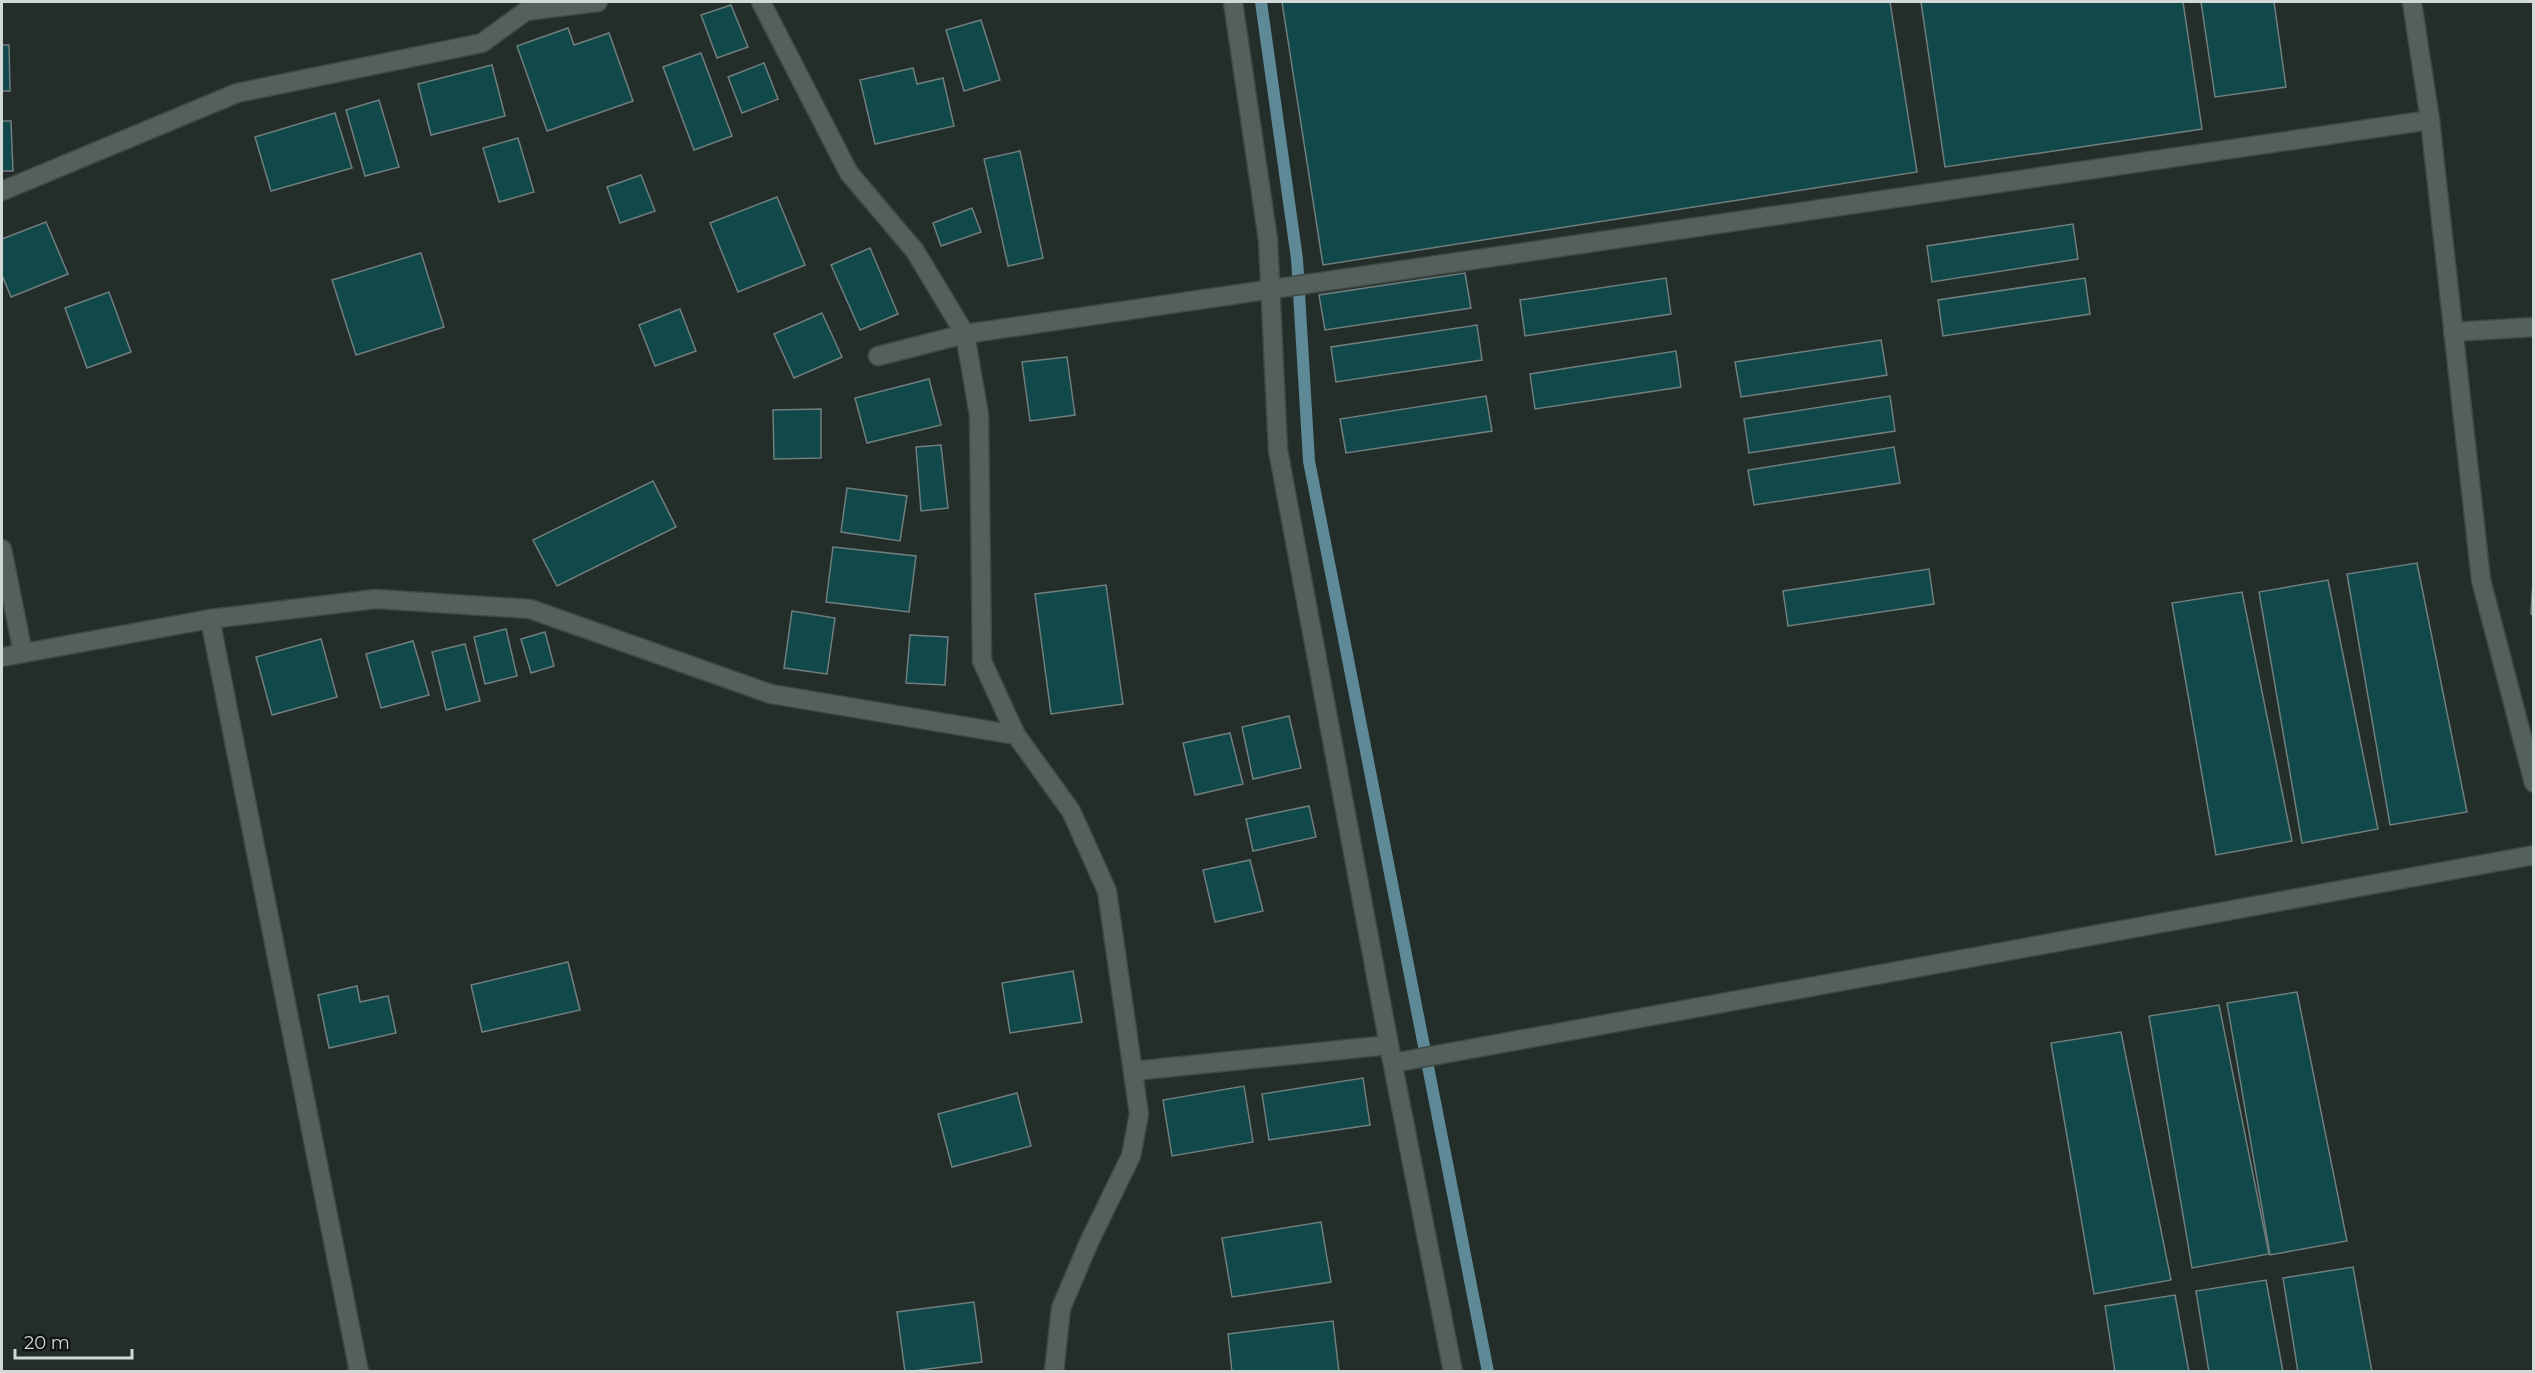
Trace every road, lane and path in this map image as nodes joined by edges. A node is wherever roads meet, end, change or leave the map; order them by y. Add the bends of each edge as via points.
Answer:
1 (598, 2) edge
2 (761, 2) edge
3 (1233, 2) edge
4 (2412, 2) edge
5 (2430, 120) junction
6 (2, 191) edge
7 (1270, 289) junction
8 (2534, 327) edge
9 (2453, 332) junction
10 (965, 334) junction
11 (878, 356) dead end
12 (2, 549) edge
13 (210, 619) junction
14 (23, 653) junction
15 (2, 657) edge
16 (1016, 735) junction
17 (2534, 783) edge
18 (2534, 855) edge
19 (1389, 1045) junction
20 (1393, 1064) junction
21 (1133, 1071) junction
22 (359, 1371) edge
23 (1054, 1371) edge
24 (1453, 1371) edge

1 - 6 street via 526,11 482,43 237,93
2 - 10 street via 849,173 915,251
3 - 7 street via 1268,240
4 - 5 street
5 - 7 street
5 - 9 street
7 - 10 street
7 - 19 street via 1278,450
8 - 9 street
9 - 17 street via 2481,580
10 - 11 street
10 - 16 street via 979,415 982,661
12 - 14 street
13 - 14 street
13 - 16 street via 375,599 530,609 771,694
13 - 22 street
14 - 15 street
16 - 21 street via 1071,811 1107,891
18 - 20 street
19 - 20 street
19 - 21 street
20 - 24 street
21 - 23 street via 1139,1114 1131,1156 1061,1308

